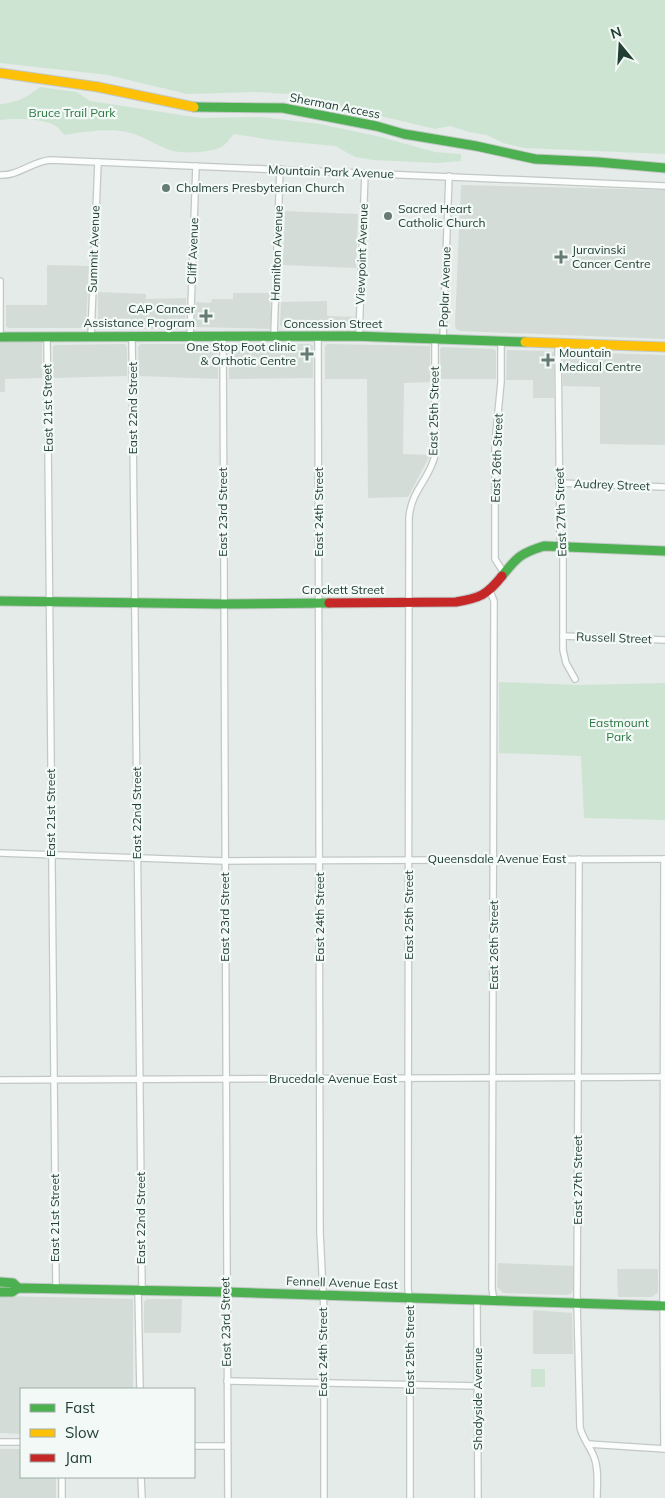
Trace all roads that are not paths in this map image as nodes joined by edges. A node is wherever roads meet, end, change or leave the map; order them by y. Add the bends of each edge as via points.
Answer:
1 (0, 73) edge
2 (98, 162) junction
3 (196, 166) junction
4 (665, 168) edge
5 (280, 170) junction
6 (365, 173) junction
7 (0, 175) edge
8 (450, 176) junction
9 (665, 186) edge
10 (0, 281) edge
11 (91, 336) junction
12 (132, 336) junction
13 (190, 336) junction
14 (224, 336) junction
15 (274, 336) junction
16 (318, 336) junction
17 (359, 336) junction
18 (0, 337) edge
19 (47, 337) junction
20 (439, 338) junction
21 (501, 340) junction
22 (558, 343) junction
23 (665, 347) edge
24 (559, 483) junction
25 (665, 486) edge
26 (561, 547) junction
27 (665, 551) edge
28 (504, 573) junction
29 (490, 591) junction
30 (0, 601) edge
31 (49, 601) junction
32 (409, 602) junction
33 (134, 603) junction
34 (319, 603) junction
35 (224, 604) junction
36 (563, 636) junction
37 (665, 640) edge
38 (574, 679) dead end
39 (0, 853) edge
40 (52, 854) junction
41 (137, 857) junction
42 (579, 859) junction
43 (664, 859) edge
44 (319, 860) junction
45 (409, 860) junction
46 (494, 860) junction
47 (224, 861) junction
48 (664, 1077) edge
49 (408, 1078) junction
50 (494, 1078) junction
51 (578, 1078) junction
52 (226, 1079) junction
53 (320, 1079) junction
54 (0, 1080) edge
55 (54, 1080) junction
56 (140, 1080) junction
57 (0, 1282) edge
58 (18, 1288) junction
59 (56, 1288) junction
60 (140, 1290) junction
61 (0, 1292) edge
62 (226, 1292) junction
63 (322, 1295) junction
64 (410, 1298) junction
65 (477, 1300) junction
66 (494, 1301) junction
67 (578, 1303) junction
68 (664, 1306) edge
69 (227, 1381) junction
70 (324, 1382) junction
71 (410, 1385) junction
72 (478, 1386) junction
73 (140, 1388) edge
74 (0, 1442) edge
75 (20, 1442) edge
76 (588, 1444) junction
77 (195, 1446) edge
78 (227, 1446) junction
79 (665, 1449) edge
80 (62, 1478) edge
81 (141, 1478) edge
82 (62, 1498) edge
83 (142, 1498) edge
84 (228, 1498) edge
85 (324, 1498) edge
86 (410, 1498) edge
87 (478, 1498) edge
88 (597, 1498) edge

1 - 4 main road, Sherman Access via 98,87 195,107 293,110 535,159
2 - 3 street, Mountain Park Avenue
2 - 7 street, Mountain Park Avenue via 44,160 12,174
2 - 11 street, Summit Avenue
3 - 5 street, Mountain Park Avenue
3 - 13 street, Cliff Avenue
5 - 6 street, Mountain Park Avenue
5 - 15 street, Hamilton Avenue
6 - 8 street, Mountain Park Avenue
6 - 17 street, Viewpoint Avenue
8 - 9 street, Mountain Park Avenue
8 - 20 street, Poplar Avenue
10 - 18 street
11 - 12 main road, Concession Street
11 - 19 main road, Concession Street
12 - 13 main road, Concession Street
12 - 33 street, East 22nd Street
13 - 14 main road, Concession Street
14 - 15 main road, Concession Street
14 - 35 street, East 23rd Street
15 - 16 main road, Concession Street
16 - 17 main road, Concession Street
16 - 34 street, East 24th Street
17 - 20 main road, Concession Street
18 - 19 main road, Concession Street
19 - 31 street, East 21st Street
20 - 21 main road, Concession Street
20 - 32 street, East 25th Street via 435,455 411,506
21 - 22 main road, Concession Street
21 - 28 street, East 26th Street via 495,444 495,559
22 - 23 main road, Concession Street
22 - 24 street, East 27th Street
24 - 25 street, Audrey Street
24 - 26 street, East 27th Street
26 - 27 main road, Crockett Street
26 - 28 main road, Crockett Street via 544,546 528,551 516,558
26 - 36 street, East 27th Street
28 - 29 main road, Crockett Street
29 - 32 main road, Crockett Street via 468,601
29 - 46 street, East 26th Street via 494,602
30 - 31 main road, Crockett Street
31 - 33 main road, Crockett Street
31 - 40 street, East 21st Street
32 - 34 main road, Crockett Street
32 - 45 street, East 25th Street
33 - 35 main road, Crockett Street
33 - 41 street, East 22nd Street
34 - 35 main road, Crockett Street
34 - 44 street, East 24th Street
35 - 47 street, East 23rd Street
36 - 37 street, Russell Street
36 - 38 street, East 27th Street via 564,657
39 - 40 street, Queensdale Avenue East
40 - 41 street, Queensdale Avenue East
40 - 55 street, East 21st Street
41 - 47 street, Queensdale Avenue East
41 - 56 street, East 22nd Street
42 - 43 street, Queensdale Avenue East
42 - 46 street, Queensdale Avenue East
42 - 51 street, East 27th Street
43 - 48 street
44 - 45 street, Queensdale Avenue East
44 - 47 street, Queensdale Avenue East
44 - 53 street, East 24th Street
45 - 46 street, Queensdale Avenue East
45 - 49 street, East 25th Street
46 - 50 street, East 26th Street
47 - 52 street, East 23rd Street
48 - 51 street, Brucedale Avenue East
48 - 68 street
49 - 50 street, Brucedale Avenue East
49 - 53 street, Brucedale Avenue East
49 - 64 street, East 25th Street
50 - 51 street, Brucedale Avenue East
50 - 66 street, East 26th Street
51 - 67 street, East 27th Street
52 - 53 street, Brucedale Avenue East
52 - 56 street, Brucedale Avenue East
52 - 62 street, East 23rd Street
53 - 63 street, East 24th Street
54 - 55 street, Brucedale Avenue East
55 - 56 street, Brucedale Avenue East
55 - 59 street, East 21st Street
56 - 60 street, East 22nd Street
57 - 58 main road, Fennell Avenue East via 13,1283
58 - 59 main road, Fennell Avenue East
58 - 61 main road, Fennell Avenue East via 12,1292
59 - 60 main road, Fennell Avenue East
60 - 62 main road, Fennell Avenue East
60 - 73 street, East 22nd Street
62 - 63 main road, Fennell Avenue East
62 - 69 street, East 23rd Street
63 - 64 main road, Fennell Avenue East
63 - 70 street, East 24th Street
64 - 65 main road, Fennell Avenue East
64 - 71 street, East 25th Street
65 - 66 main road, Fennell Avenue East
65 - 72 street, Shadyside Avenue
66 - 67 main road, Fennell Avenue East
67 - 68 main road, Fennell Avenue East
67 - 76 street, East 27th Street via 580,1427
68 - 79 street
69 - 70 street
69 - 78 street, East 23rd Street
70 - 71 street
70 - 85 street, East 24th Street
71 - 72 street
71 - 86 street, East 25th Street
72 - 87 street, Shadyside Avenue
74 - 75 street
76 - 79 street
76 - 88 street, East 27th Street via 595,1458
77 - 78 street
78 - 84 street, East 23rd Street
80 - 82 street
81 - 83 street

